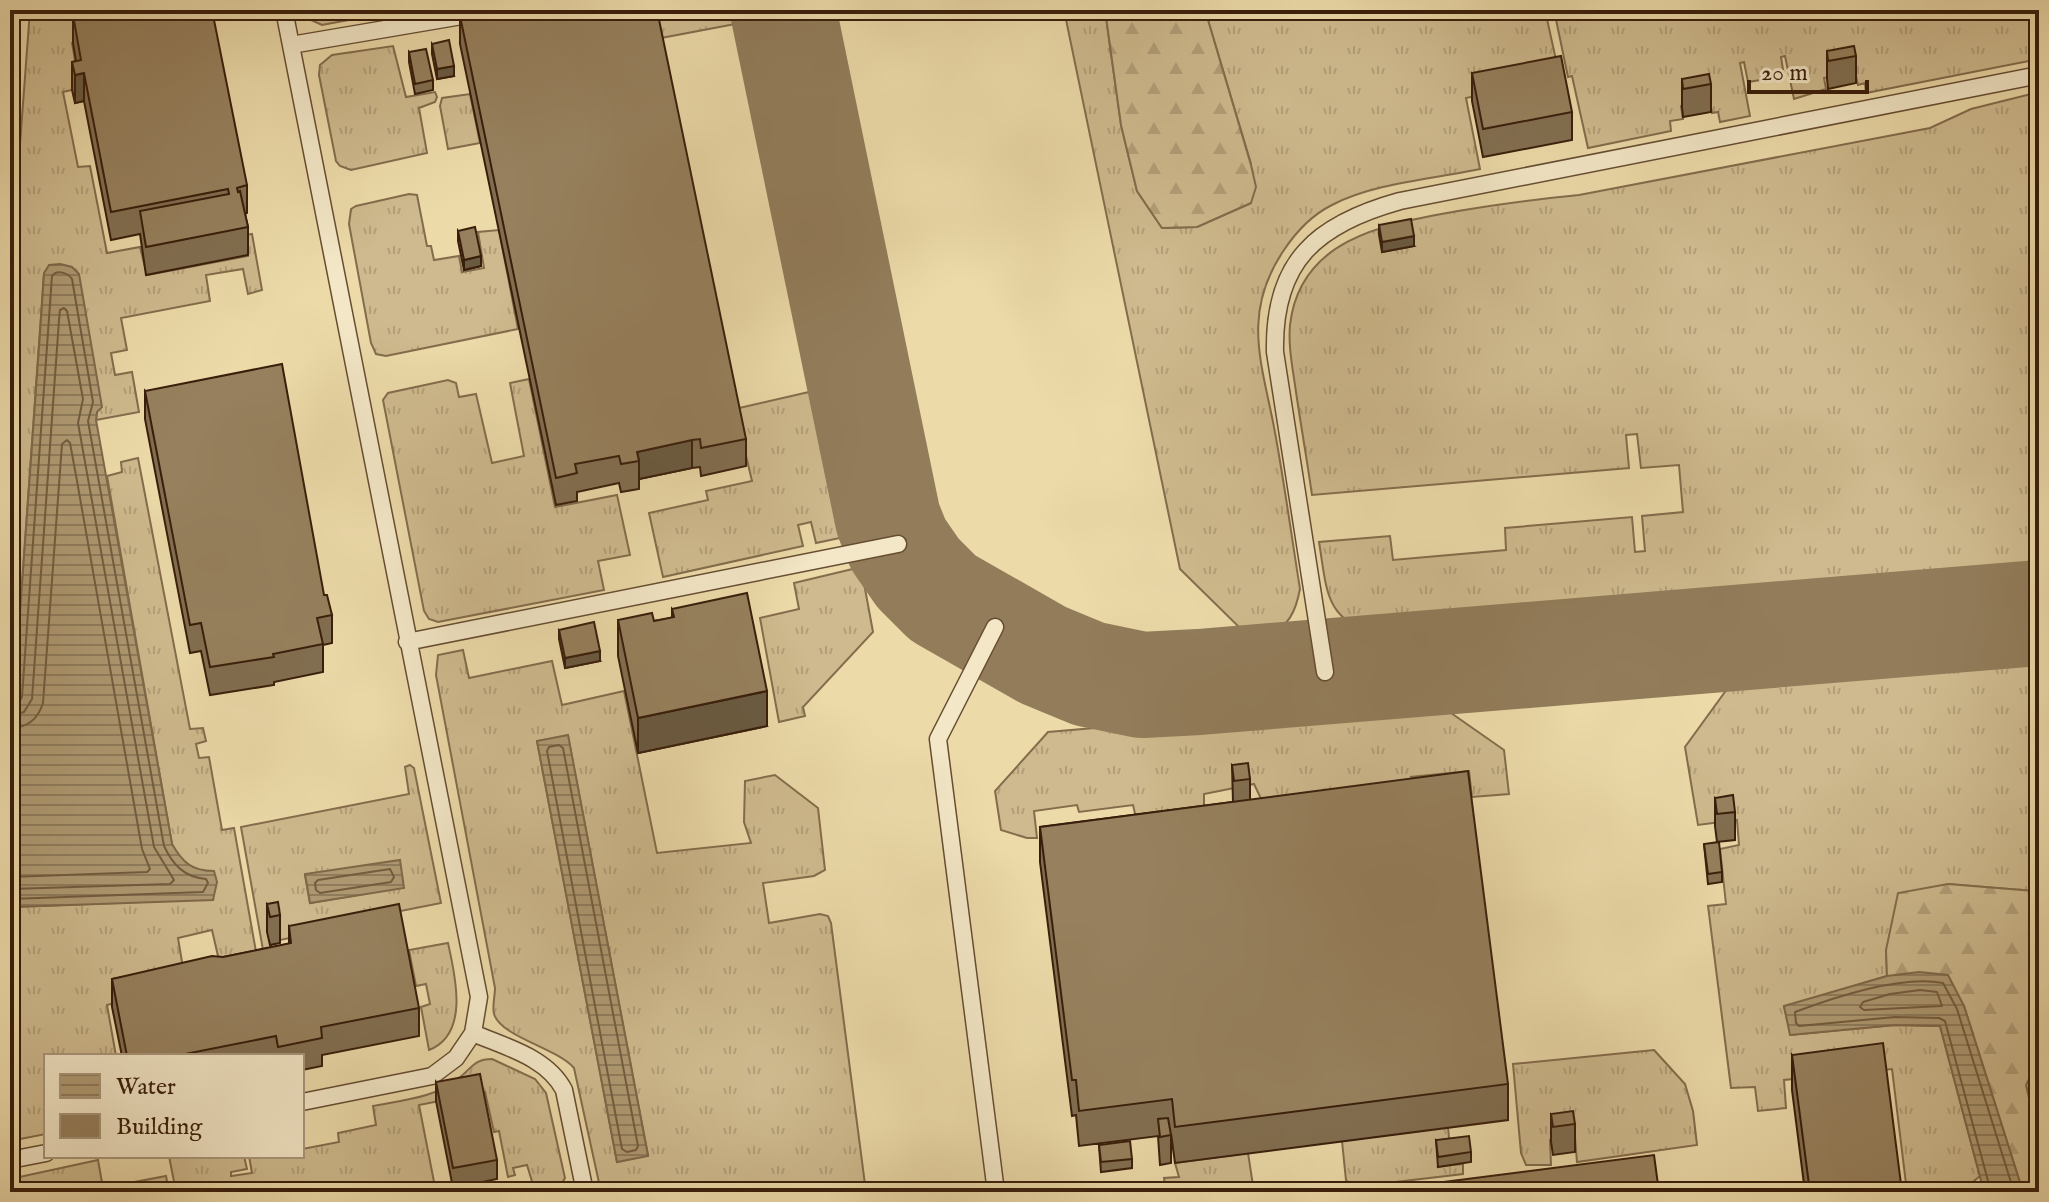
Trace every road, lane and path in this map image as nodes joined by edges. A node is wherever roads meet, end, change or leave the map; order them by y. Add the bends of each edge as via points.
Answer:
1 (284, 10) edge
2 (497, 10) edge
3 (433, 15) edge
4 (291, 45) junction
5 (2039, 75) edge
6 (898, 544) dead end
7 (995, 627) dead end
8 (407, 642) junction
9 (1325, 672) dead end
10 (473, 1033) junction
11 (304, 1102) edge
12 (44, 1153) edge
13 (10, 1160) edge
14 (585, 1192) edge
15 (996, 1192) edge

1 - 4 lane
2 - 3 lane
3 - 4 lane
4 - 8 lane
5 - 9 lane via 1400,201 1337,223 1319,238 1289,275 1274,324
6 - 8 lane
7 - 15 lane via 938,739
8 - 10 lane via 479,997
10 - 11 lane via 456,1058 432,1076
10 - 14 lane via 546,1065 557,1076
12 - 13 lane

